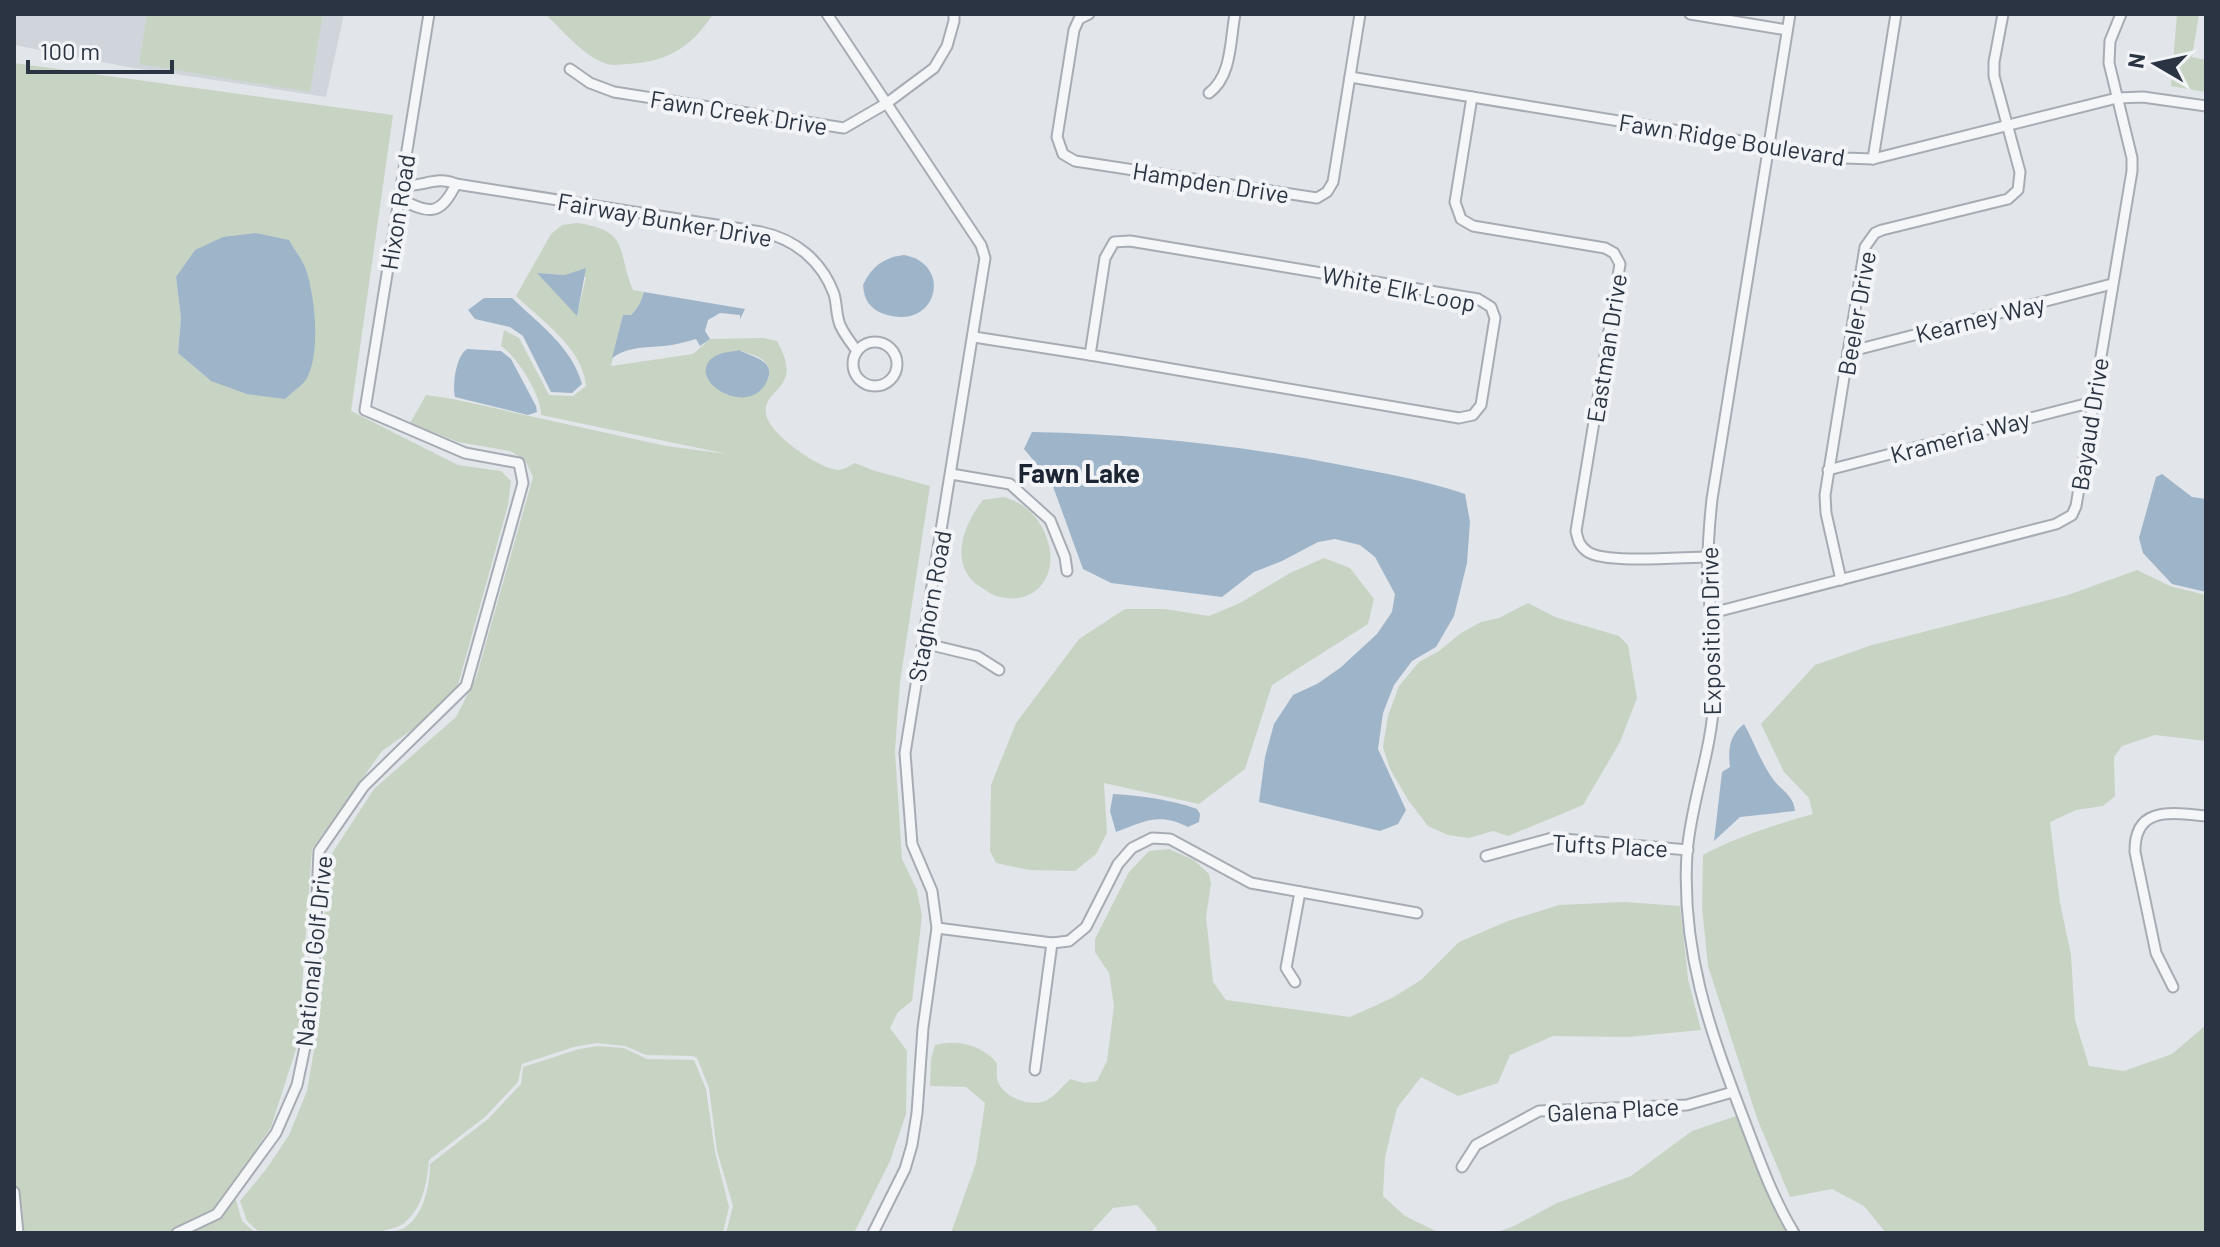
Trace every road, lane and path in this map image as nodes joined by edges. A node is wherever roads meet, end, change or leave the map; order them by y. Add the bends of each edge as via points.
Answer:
1 (429, 14) edge
2 (827, 14) edge
3 (954, 14) edge
4 (1089, 14) edge
5 (1235, 14) edge
6 (1360, 14) edge
7 (1690, 14) edge
8 (1790, 14) edge
9 (1896, 14) edge
10 (2003, 14) edge
11 (2121, 14) edge
12 (1787, 30) junction
13 (570, 69) dead end
14 (1350, 77) junction
15 (1209, 93) dead end
16 (1472, 97) junction
17 (2117, 98) junction
18 (887, 103) junction
19 (2206, 106) edge
20 (2008, 125) junction
21 (1768, 146) junction
22 (1873, 159) junction
23 (456, 184) junction
24 (401, 185) junction
25 (399, 198) junction
26 (2112, 284) junction
27 (974, 337) junction
28 (857, 351) junction
29 (1848, 352) junction
30 (1090, 355) junction
31 (2093, 402) junction
32 (365, 410) joint
33 (1828, 470) junction
34 (951, 474) junction
35 (1708, 557) junction
36 (1067, 571) dead end
37 (1841, 580) junction
38 (1712, 613) junction
39 (923, 643) junction
40 (999, 670) dead end
41 (2206, 816) edge
42 (1688, 850) junction
43 (1486, 856) dead end
44 (1300, 892) junction
45 (1417, 913) dead end
46 (937, 928) junction
47 (1052, 943) junction
48 (1295, 982) dead end
49 (2173, 987) dead end
50 (1035, 1070) dead end
51 (1733, 1092) junction
52 (1462, 1167) dead end
53 (14, 1192) edge
54 (18, 1233) edge
55 (177, 1233) edge
56 (873, 1233) edge
57 (1794, 1233) edge

1 - 24 street, Hixon Road
2 - 18 street, Staghorn Road
3 - 18 street, Fawn Creek Drive via 947,46 934,68
4 - 14 street, Hampden Drive via 1074,30 1057,137 1063,154 1075,161 1317,198 1333,182
5 - 15 street via 1225,74
6 - 14 street, Hampden Drive
7 - 12 street
8 - 12 street, Exposition Drive
9 - 22 street
10 - 20 street, Beeler Drive via 1994,76
11 - 17 street, Bayaud Drive via 2108,52
12 - 21 street, Exposition Drive
13 - 18 street, Fawn Creek Drive via 614,92 844,128
14 - 16 street, Fawn Ridge Boulevard
16 - 21 street, Fawn Ridge Boulevard
16 - 35 street, Eastman Drive via 1455,202 1461,219 1473,226 1605,248 1620,264 1578,542 1590,553 1615,558
17 - 19 street, Fawn Ridge Boulevard
17 - 20 street, Fawn Ridge Boulevard
17 - 26 street, Bayaud Drive via 2132,158
18 - 27 street, Staghorn Road via 984,252
20 - 22 street, Fawn Ridge Boulevard
20 - 29 street, Beeler Drive via 2021,180 2013,195 1882,230 1869,239
21 - 22 street, Fawn Ridge Boulevard
21 - 35 street, Exposition Drive via 1712,499
23 - 24 street, Fairway Bunker Drive via 437,179 414,187
23 - 25 street via 434,210
23 - 28 street, Fairway Bunker Drive via 786,239 822,270 839,322
24 - 25 street, Hixon Road
25 - 32 street, Hixon Road
26 - 29 street, Kearney Way
26 - 31 street, Bayaud Drive
27 - 30 street, White Elk Loop
27 - 34 street, Staghorn Road
28 - 28 street, Fairway Bunker Drive via 855,372 864,382 885,383 894,373 896,359 888,346 875,342
29 - 33 street, Beeler Drive
30 - 30 street, White Elk Loop via 1459,418 1473,415 1481,405 1495,318 1491,307 1478,299 1114,242 1105,258
31 - 33 street, Krameria Way
31 - 37 street, Bayaud Drive via 2072,515
32 - 55 street, National Golf Drive via 465,453 519,463 523,483 466,686 364,786 319,851 312,1014 297,1085 276,1133 217,1214
33 - 37 street, Beeler Drive via 1826,513
34 - 36 street via 1010,484 1050,520
34 - 39 street, Staghorn Road
35 - 38 street, Exposition Drive
37 - 38 street, Bayaud Drive
38 - 42 street, Exposition Drive via 1712,716
39 - 40 street via 977,656
39 - 46 street, Staghorn Road via 905,753 912,844 932,891
41 - 49 street via 2152,816 2135,840 2156,953
42 - 43 street, Tufts Place via 1552,838
42 - 51 street, Exposition Drive via 1694,970
44 - 45 street
44 - 47 street via 1251,883 1170,839 1152,838 1132,848 1118,864 1086,927 1069,941
44 - 48 street via 1286,968
46 - 47 street
46 - 56 street, Staghorn Road via 912,1145
47 - 50 street
51 - 52 street, Galena Place via 1687,1105 1539,1111 1476,1145
51 - 57 street, Exposition Drive
53 - 54 street

